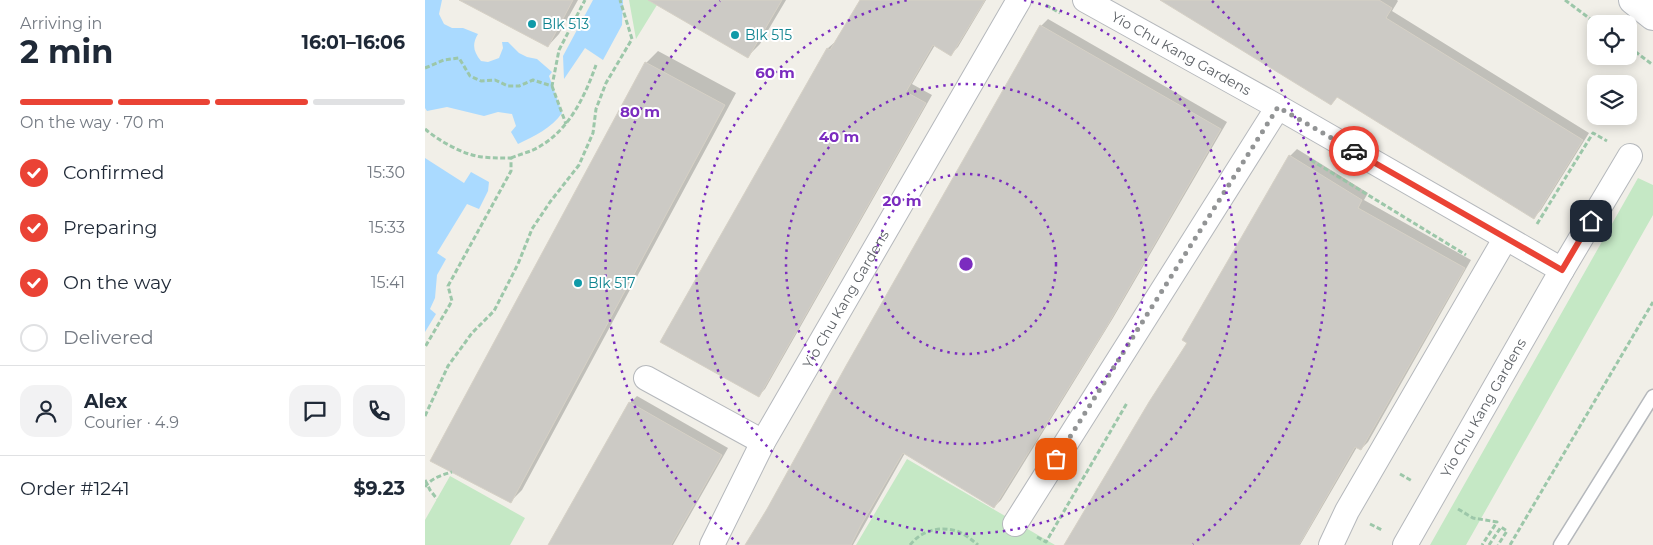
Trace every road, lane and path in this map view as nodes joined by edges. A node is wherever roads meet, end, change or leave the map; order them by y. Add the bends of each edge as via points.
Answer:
1 (585, 0) edge
2 (620, 0) edge
3 (1085, 0) edge
4 (1565, 0) edge
5 (1633, 0) edge
6 (1030, 1) edge
7 (1587, 16) edge
8 (1653, 16) edge
9 (1067, 17) dead end
10 (1637, 53) edge
11 (596, 65) dead end
12 (1653, 65) edge
13 (425, 68) edge
14 (552, 86) junction
15 (1278, 107) junction
16 (566, 124) junction
17 (425, 129) edge
18 (1303, 156) dead end
19 (1630, 156) joint
20 (511, 158) junction
21 (1533, 230) dead end
22 (1505, 239) junction
23 (1473, 260) dead end
24 (1562, 270) junction
25 (1653, 302) edge
26 (425, 348) edge
27 (646, 378) dead end
28 (1653, 396) edge
29 (425, 416) edge
30 (763, 442) junction
31 (452, 472) dead end
32 (426, 484) edge
33 (437, 499) dead end
34 (1347, 511) junction
35 (1015, 524) dead end
36 (1405, 544) edge
37 (712, 545) edge
38 (910, 545) edge
39 (978, 545) edge
40 (1331, 545) edge
41 (1489, 545) edge
42 (1498, 545) edge
43 (1510, 545) edge
44 (1560, 545) edge

1 - 14 path via 559,50
2 - 29 path via 632,39 606,83 596,109 593,133 579,165 532,229 494,311 472,333 448,366
3 - 15 street, Yio Chu Kang Gardens
4 - 7 path
5 - 8 main road
6 - 9 path
6 - 30 street, Yio Chu Kang Gardens
10 - 12 path
11 - 16 path
13 - 14 path via 459,58 470,76 481,81 495,80 508,86 519,86 533,80
14 - 16 path
15 - 22 street, Yio Chu Kang Gardens
15 - 35 street
16 - 20 path via 553,138
17 - 20 path via 458,149 480,157
18 - 23 path
19 - 21 path via 1593,133
19 - 24 street, Yio Chu Kang Gardens
20 - 26 path via 511,170 448,286 452,301
22 - 24 street, Yio Chu Kang Gardens
22 - 34 street
24 - 36 street, Yio Chu Kang Gardens
25 - 43 path
27 - 30 street
28 - 44 lane
30 - 37 street, Yio Chu Kang Gardens
31 - 32 path
32 - 33 path
34 - 36 path
34 - 40 street
38 - 39 path via 915,538 936,528 957,531
41 - 42 path via 1501,527 1507,531

